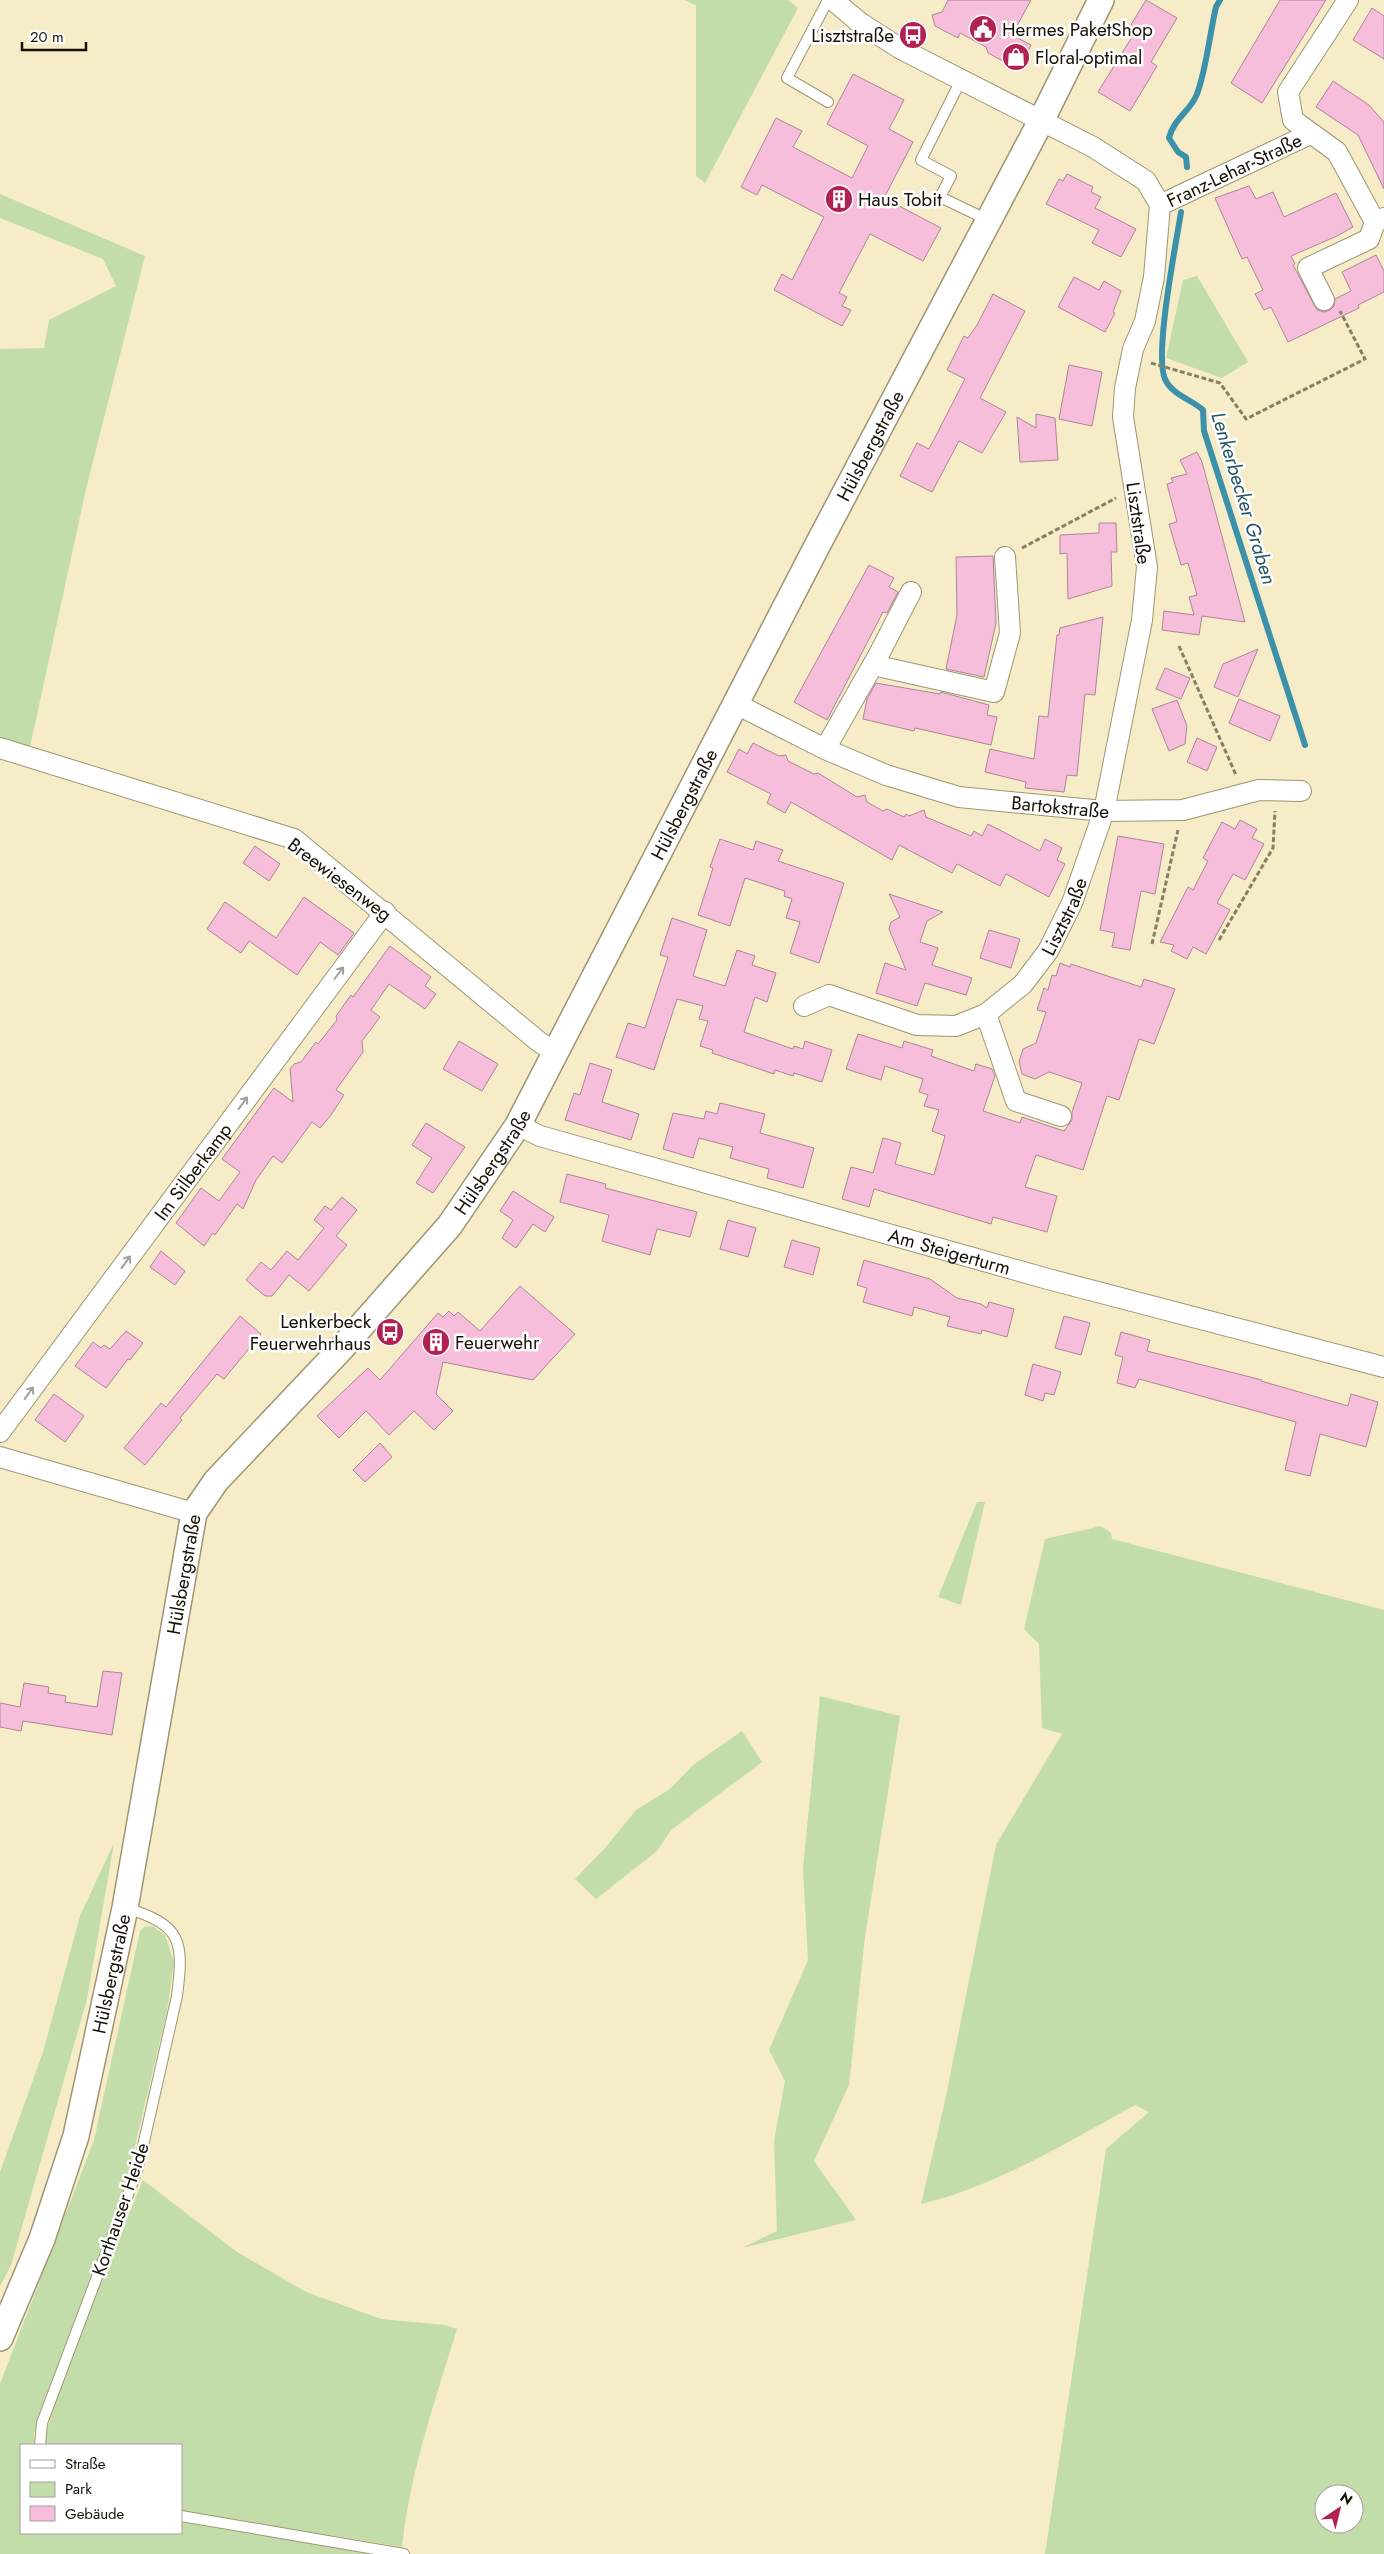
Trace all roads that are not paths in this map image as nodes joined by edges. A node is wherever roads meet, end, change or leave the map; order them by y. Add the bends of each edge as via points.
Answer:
1 (828, 0) edge
2 (833, 0) edge
3 (1101, 0) edge
4 (1348, 0) edge
5 (961, 80) junction
6 (828, 102) dead end
7 (1042, 120) junction
8 (1310, 134) junction
9 (1160, 205) junction
10 (988, 220) junction
11 (1379, 220) edge
12 (1324, 300) road end
13 (1005, 557) road end
14 (911, 592) dead end
15 (873, 665) junction
16 (736, 704) junction
17 (0, 748) edge
18 (825, 749) junction
19 (1301, 791) dead end
20 (1104, 811) junction
21 (384, 912) junction
22 (804, 1006) dead end
23 (986, 1014) junction
24 (557, 1054) junction
25 (1061, 1116) dead end
26 (518, 1125) junction
27 (1384, 1367) edge
28 (0, 1432) edge
29 (0, 1456) edge
30 (194, 1513) junction
31 (125, 1908) junction
32 (0, 2338) edge
33 (40, 2444) edge
34 (182, 2516) edge
35 (404, 2554) edge

1 - 6 lane via 787,78
2 - 5 street via 901,49
3 - 7 street, Hülsbergstraße
4 - 8 street, Franz-Lehar-Straße via 1288,92 1293,120
5 - 7 street
5 - 10 lane via 921,160 951,176 940,197
7 - 9 street via 1093,147 1146,181
7 - 10 street, Hülsbergstraße
8 - 9 street, Franz-Lehar-Straße
8 - 11 street, Franz-Lehar-Straße via 1338,152
9 - 20 street, Lisztstraße via 1154,277 1145,321 1124,388 1123,417 1147,567 1142,620
10 - 16 street, Hülsbergstraße
11 - 12 street, Franz-Lehar-Straße via 1369,239 1304,260
13 - 15 street via 1010,633 994,692
14 - 15 street
15 - 18 street
16 - 18 street, Bartokstraße
16 - 24 street, Hülsbergstraße
17 - 21 street, Breewiesenweg via 294,839
18 - 20 street, Bartokstraße via 886,775 959,797
19 - 20 street, Bartokstraße via 1259,790 1183,810
20 - 23 street, Lisztstraße via 1072,903 1048,951 1023,984
21 - 24 street, Breewiesenweg
28 -> 21 street, Im Silberkamp
22 - 23 street, Lisztstraße via 830,995 917,1025 956,1026
23 - 25 street via 1016,1101
24 - 26 street, Hülsbergstraße
26 - 27 street, Am Steigerturm via 540,1136 1041,1277
26 - 30 street, Hülsbergstraße via 450,1225 346,1344 216,1480
29 - 30 street
30 - 31 street, Hülsbergstraße
31 - 32 street, Hülsbergstraße via 76,2136 42,2239
31 - 33 lane, Korthauser Heide via 168,1927 176,1938 180,1948 177,1996 138,2168 42,2423
34 - 35 lane

